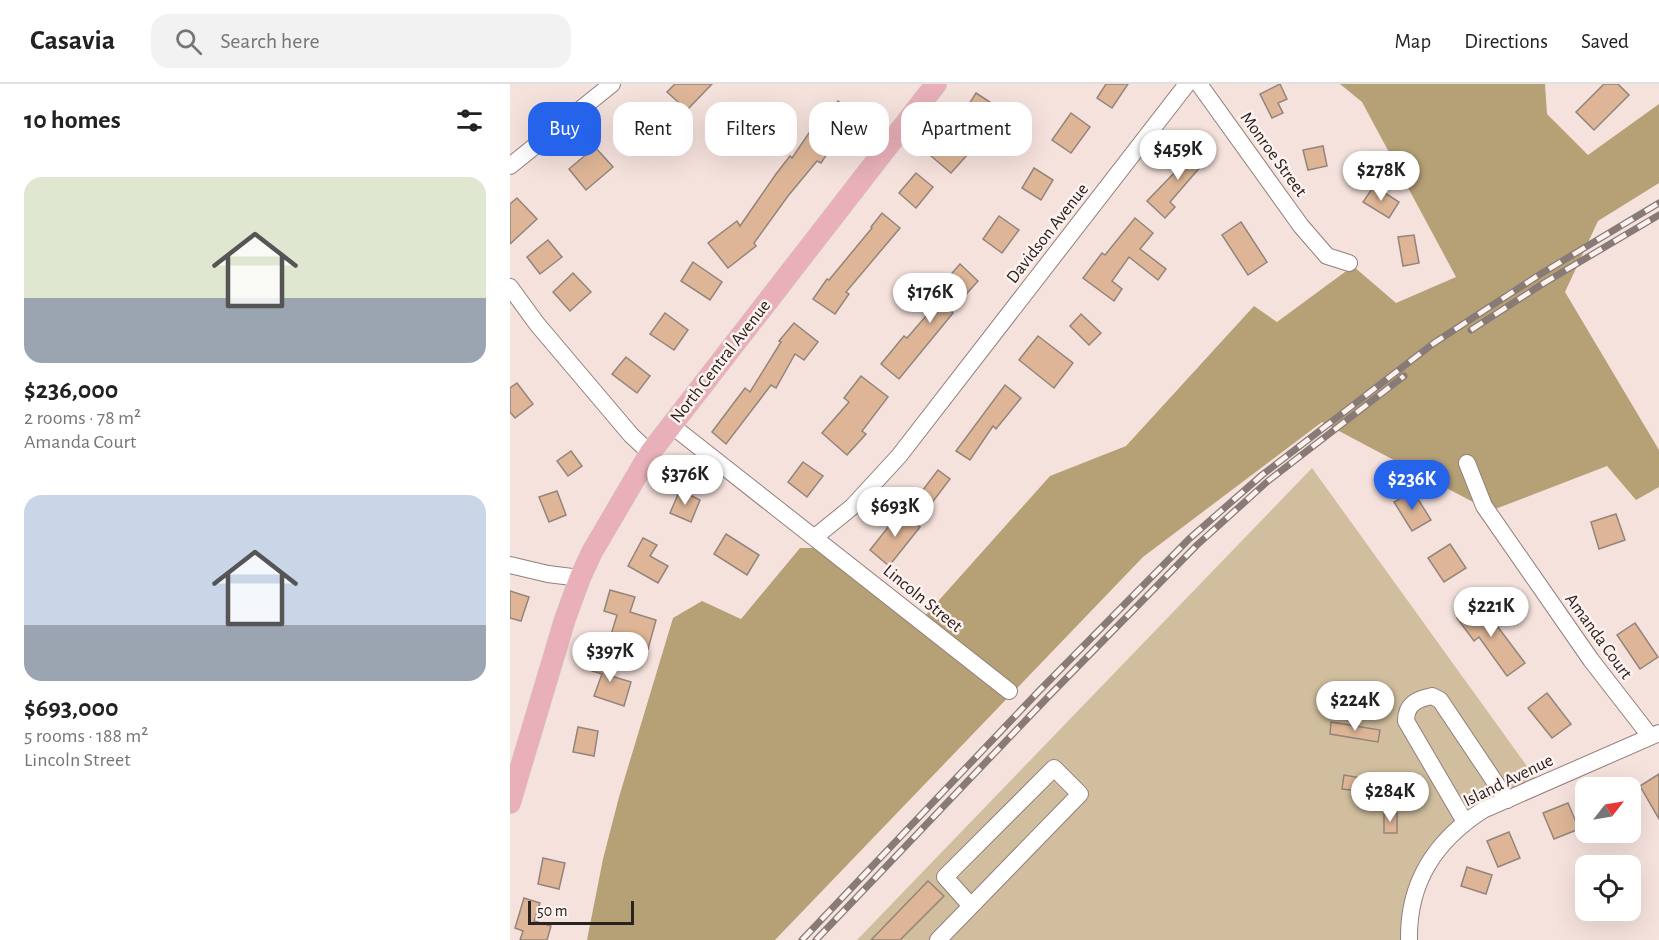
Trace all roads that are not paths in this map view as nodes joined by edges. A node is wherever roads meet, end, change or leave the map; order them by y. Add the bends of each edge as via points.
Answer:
1 (612, 84) edge
2 (936, 84) edge
3 (1188, 84) edge
4 (1199, 84) edge
5 (510, 166) edge
6 (1349, 263) dead end
7 (510, 287) edge
8 (671, 425) junction
9 (650, 453) junction
10 (1467, 463) dead end
11 (815, 537) junction
12 (510, 565) edge
13 (580, 578) junction
14 (1009, 691) dead end
15 (1654, 735) edge
16 (1507, 800) junction
17 (510, 803) edge
18 (1465, 822) junction
19 (971, 906) junction
20 (938, 940) edge
21 (1409, 940) edge

1 - 5 street
2 - 8 main road, North Central Avenue
3 - 11 street, Davidson Avenue via 899,456 852,507
4 - 6 street, Monroe Street via 1301,226 1327,256
7 - 9 street via 544,332
8 - 9 main road, North Central Avenue
8 - 11 street, Lincoln Street
9 - 13 main road, North Central Avenue
10 - 15 street, Amanda Court via 1484,506 1591,660
11 - 14 street, Lincoln Street
12 - 13 street
13 - 17 main road, North Central Avenue
15 - 16 street, Island Avenue
16 - 18 street, Island Avenue
16 - 18 street via 1440,700 1432,696 1420,698 1406,712 1406,721
18 - 21 street, Island Avenue via 1448,836 1422,874 1410,913
19 - 19 street via 1080,794 1054,768 945,877
19 - 20 street

